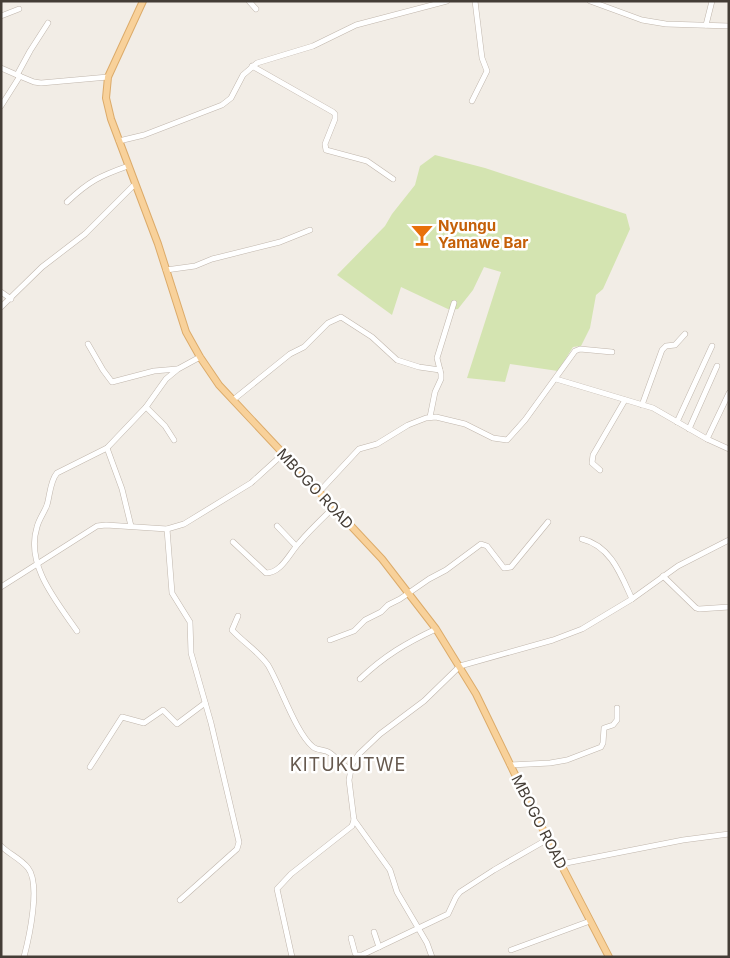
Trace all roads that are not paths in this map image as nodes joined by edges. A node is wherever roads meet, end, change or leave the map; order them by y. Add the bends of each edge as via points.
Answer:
1 (144, 1) edge
2 (249, 1) edge
3 (447, 1) edge
4 (474, 1) edge
5 (590, 1) edge
6 (712, 1) edge
7 (18, 9) dead end
8 (256, 10) dead end
9 (1, 16) edge
10 (48, 23) dead end
11 (706, 25) junction
12 (729, 26) edge
13 (252, 66) junction
14 (1, 68) edge
15 (19, 76) junction
16 (108, 77) junction
17 (472, 101) dead end
18 (1, 106) edge
19 (119, 141) junction
20 (128, 166) junction
21 (393, 179) dead end
22 (134, 184) junction
23 (68, 202) dead end
24 (310, 230) dead end
25 (166, 270) junction
26 (1, 292) edge
27 (11, 299) junction
28 (454, 303) dead end
29 (1, 307) edge
30 (685, 334) dead end
31 (88, 344) dead end
32 (712, 346) dead end
33 (612, 352) dead end
34 (200, 357) junction
35 (717, 366) dead end
36 (178, 369) junction
37 (440, 370) junction
38 (556, 379) junction
39 (729, 393) edge
40 (233, 400) junction
41 (625, 400) junction
42 (642, 405) junction
43 (146, 407) junction
44 (430, 417) junction
45 (677, 422) junction
46 (689, 428) junction
47 (174, 440) dead end
48 (707, 440) junction
49 (107, 448) junction
50 (729, 449) edge
51 (284, 454) junction
52 (600, 470) dead end
53 (319, 492) junction
54 (333, 508) junction
55 (548, 522) dead end
56 (131, 526) junction
57 (276, 526) dead end
58 (167, 529) junction
59 (582, 539) dead end
60 (729, 540) edge
61 (233, 542) dead end
62 (296, 546) junction
63 (38, 564) junction
64 (663, 576) junction
65 (1, 587) edge
66 (408, 593) junction
67 (632, 599) junction
68 (729, 607) edge
69 (238, 616) dead end
70 (436, 629) junction
71 (77, 631) dead end
72 (330, 640) dead end
73 (460, 666) junction
74 (360, 679) dead end
75 (204, 703) junction
76 (617, 708) dead end
77 (510, 765) junction
78 (90, 767) dead end
79 (351, 770) junction
80 (354, 820) junction
81 (729, 834) edge
82 (548, 839) junction
83 (1, 846) edge
84 (561, 864) junction
85 (180, 900) dead end
86 (590, 922) junction
87 (417, 928) junction
88 (374, 932) dead end
89 (351, 938) dead end
90 (379, 947) junction
91 (511, 950) dead end
92 (24, 957) edge
93 (292, 957) edge
94 (432, 957) edge
95 (609, 957) edge

1 - 16 main road, MBOGO ROAD
2 - 8 street
3 - 13 street via 356,25 313,46
4 - 17 street via 482,58 487,71
5 - 11 street via 642,20
6 - 11 street
7 - 9 street
10 - 15 street
11 - 12 street
13 - 19 street via 224,104 144,135
13 - 21 street via 335,114 326,150 367,161
14 - 15 street
15 - 16 street via 38,83
15 - 18 street
16 - 19 main road, MBOGO ROAD via 106,98
19 - 20 main road, MBOGO ROAD
20 - 22 main road, MBOGO ROAD
20 - 23 street via 87,184
22 - 25 main road, MBOGO ROAD
22 - 27 street via 85,234 42,267
24 - 25 street via 195,266
25 - 34 main road, MBOGO ROAD via 186,332
26 - 27 street
27 - 29 street
28 - 37 street via 437,358
30 - 42 street via 675,345 662,350
31 - 36 street via 112,382 154,371
32 - 45 street
33 - 38 street via 578,350
34 - 36 street
34 - 40 main road, MBOGO ROAD
35 - 46 street
36 - 43 street via 166,379
37 - 40 street via 397,360 366,333 341,317 328,323 304,347 290,354
37 - 44 street via 441,379
38 - 41 street
38 - 44 street via 506,441 465,424
39 - 48 street
40 - 51 main road, MBOGO ROAD
41 - 42 street
41 - 52 street via 593,455 592,463
42 - 45 street
43 - 47 street
43 - 49 street
44 - 53 street via 377,444 359,449
45 - 46 street
46 - 48 street
48 - 50 street
49 - 56 street
49 - 63 street via 55,475 37,526
51 - 53 main road, MBOGO ROAD
51 - 58 street via 234,495 191,520
53 - 54 main road, MBOGO ROAD
54 - 62 street
54 - 66 main road, MBOGO ROAD
55 - 66 street via 510,567 504,568 481,544
56 - 58 street
56 - 63 street via 97,526
57 - 62 street
58 - 75 street via 172,593 190,622 190,646
59 - 67 street via 600,547 614,561
60 - 64 street
61 - 62 street via 268,574 286,561
63 - 65 street
63 - 71 street via 44,580
64 - 67 street
64 - 68 street via 696,608
66 - 70 main road, MBOGO ROAD
66 - 72 street via 350,633
67 - 73 street via 570,634
69 - 79 street via 232,630 267,664 302,734 314,748 329,752
70 - 73 main road, MBOGO ROAD
70 - 74 street via 404,644
73 - 77 main road, MBOGO ROAD
73 - 79 street via 424,701 359,754
75 - 78 street via 177,724 163,710 144,723 122,717
75 - 85 street via 239,842 237,849
76 - 77 street via 616,722 603,732 601,747 568,760
77 - 82 main road, MBOGO ROAD
79 - 80 street via 349,780
80 - 87 street via 390,870 397,892
80 - 93 street via 352,826 277,889
81 - 84 street
82 - 84 main road, MBOGO ROAD
82 - 87 street via 460,892 448,914
83 - 92 street via 28,869 34,880
84 - 86 main road, MBOGO ROAD
86 - 91 street
86 - 95 main road, MBOGO ROAD
87 - 90 street
87 - 94 street
88 - 90 street
89 - 90 street via 356,955

